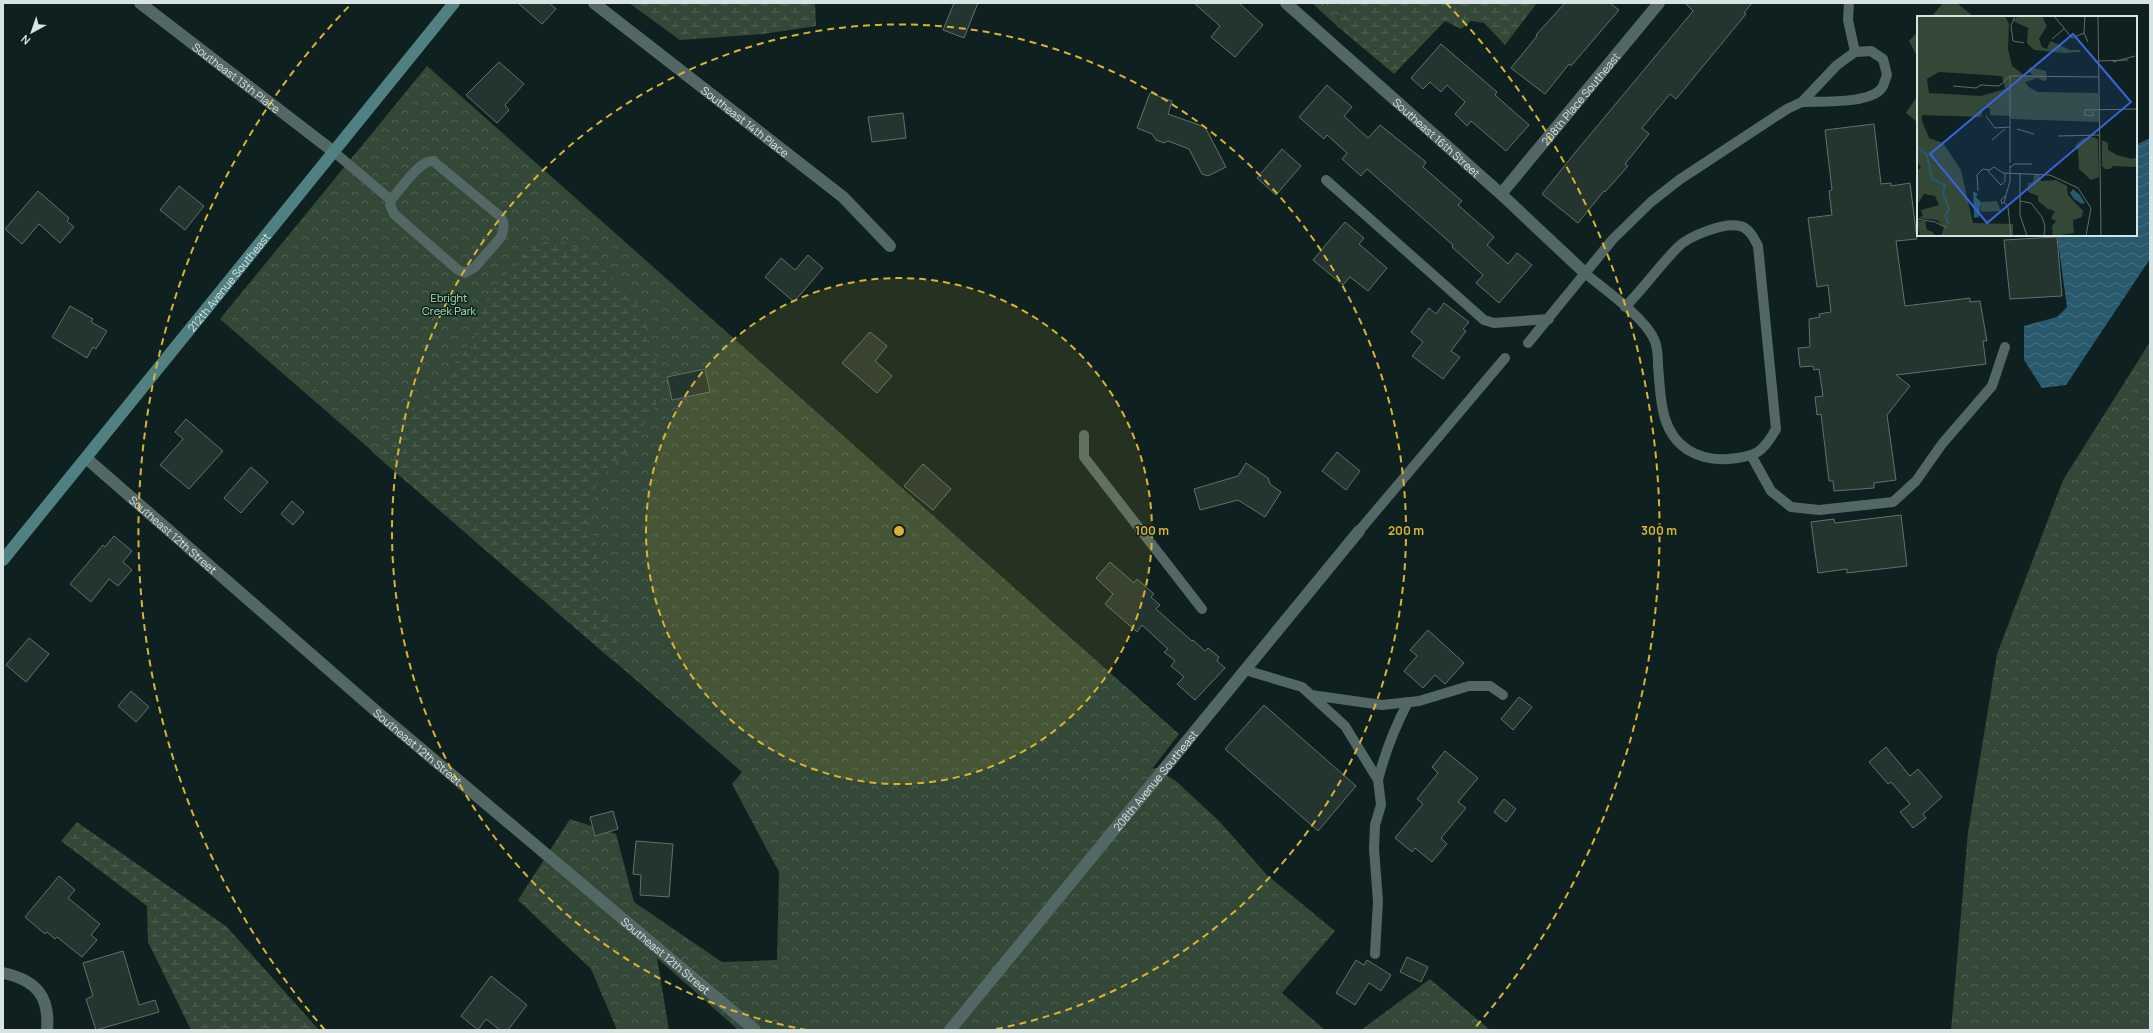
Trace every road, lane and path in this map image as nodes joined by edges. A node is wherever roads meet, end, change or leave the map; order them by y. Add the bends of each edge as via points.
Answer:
1 (140, 3) edge
2 (454, 3) edge
3 (594, 3) edge
4 (1286, 3) edge
5 (1659, 3) edge
6 (1849, 3) edge
7 (1855, 52) junction
8 (1802, 102) junction
9 (334, 152) junction
10 (1326, 180) dead end
11 (1501, 194) junction
12 (391, 200) junction
13 (890, 246) dead end
14 (1586, 274) junction
15 (1625, 307) junction
16 (1548, 319) junction
17 (1528, 343) dead end
18 (2005, 347) dead end
19 (1505, 358) dead end
20 (1084, 435) dead end
21 (1751, 455) junction
22 (86, 458) junction
23 (1359, 530) joint
24 (3, 560) edge
25 (1202, 609) dead end
26 (1245, 670) junction
27 (1311, 695) junction
28 (1502, 695) dead end
29 (1408, 702) junction
30 (1378, 780) junction
31 (1375, 954) dead end
32 (3, 973) edge
33 (47, 1030) edge
34 (755, 1030) edge
35 (950, 1030) edge

1 - 9 street, Southeast 13th Place
2 - 9 street, 212th Avenue Southeast
3 - 13 street, Southeast 14th Place via 843,198
4 - 11 street, Southeast 16th Street
5 - 11 street, 208th Place Southeast
6 - 7 lane via 1848,20
7 - 8 lane via 1837,65
7 - 8 lane via 1871,51 1883,59 1888,75 1881,89 1870,96 1850,100
8 - 14 lane via 1787,109 1685,176 1650,202 1614,239
9 - 12 lane
9 - 22 street, 212th Avenue Southeast
10 - 16 lane via 1484,320 1494,323
11 - 14 street, Southeast 16th Street
12 - 12 lane via 390,205 394,214 458,270 465,273 475,267 504,231 501,217 433,161 428,160 420,165
14 - 15 lane
14 - 16 lane
15 - 21 lane via 1645,326 1654,339 1664,418 1670,434 1680,445 1700,457 1719,460
15 - 21 lane via 1679,246 1695,236 1740,226 1751,233 1758,246 1776,429 1768,445
16 - 17 lane
18 - 21 lane via 1992,386 1942,444 1916,481 1893,502 1819,510 1791,507 1771,491
19 - 23 lane
20 - 25 lane via 1084,457
22 - 24 street, 212th Avenue Southeast
22 - 34 street, Southeast 12th Street via 376,711
23 - 26 street, 208th Avenue Southeast
26 - 27 lane via 1302,688
26 - 35 street, 208th Avenue Southeast
27 - 29 lane via 1382,704
27 - 30 lane via 1345,726
28 - 29 lane via 1490,686 1469,686
29 - 30 lane via 1386,749
30 - 31 lane via 1381,805 1375,825 1374,849 1378,902
32 - 33 street via 27,981 45,1000

